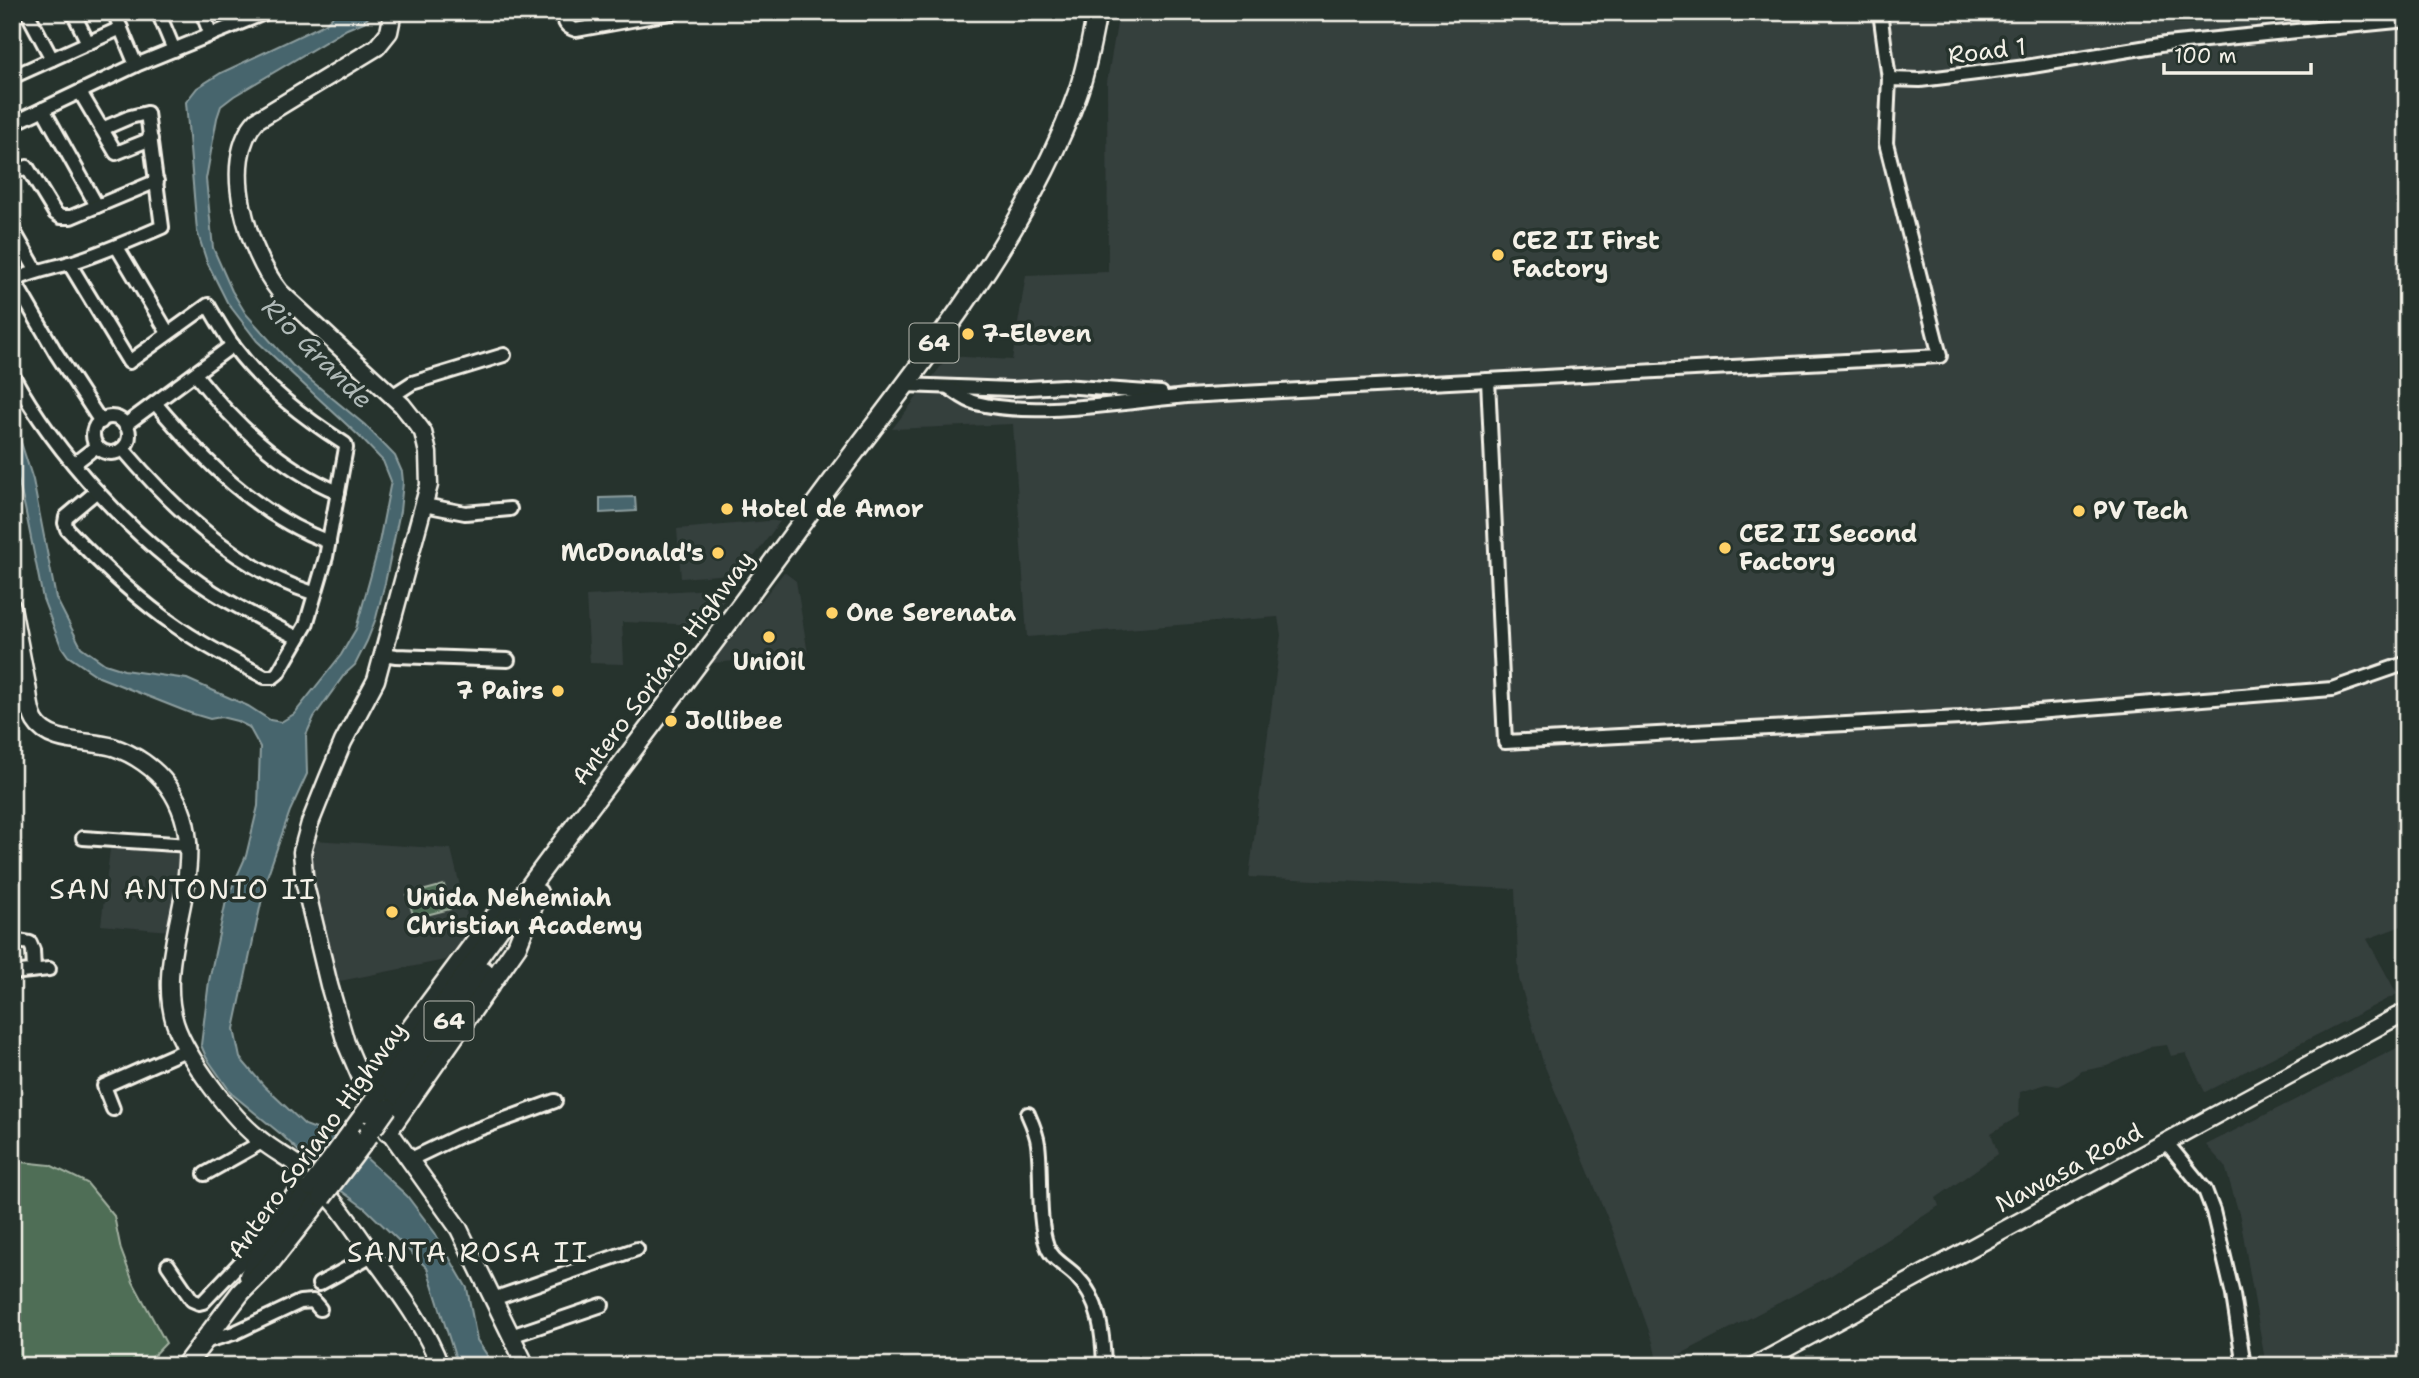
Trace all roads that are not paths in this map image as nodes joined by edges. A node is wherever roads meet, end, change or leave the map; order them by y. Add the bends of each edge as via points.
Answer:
1 (27, 12) edge
2 (73, 12) edge
3 (114, 12) edge
4 (158, 12) edge
5 (202, 12) edge
6 (267, 12) edge
7 (393, 12) edge
8 (562, 12) edge
9 (676, 12) edge
10 (1097, 12) edge
11 (1880, 12) edge
12 (249, 16) edge
13 (2407, 20) edge
14 (121, 28) junction
15 (211, 35) junction
16 (88, 43) junction
17 (174, 50) junction
18 (52, 59) junction
19 (136, 65) junction
20 (12, 77) edge
21 (1889, 79) junction
22 (80, 92) junction
23 (43, 109) junction
24 (12, 124) edge
25 (102, 130) junction
26 (151, 139) junction
27 (12, 173) edge
28 (157, 181) junction
29 (97, 206) junction
30 (12, 228) edge
31 (117, 247) junction
32 (69, 263) junction
33 (36, 270) junction
34 (13, 279) edge
35 (168, 333) junction
36 (233, 345) junction
37 (504, 355) dead end
38 (12, 374) edge
39 (195, 374) junction
40 (1488, 380) junction
41 (904, 385) junction
42 (948, 387) junction
43 (393, 396) junction
44 (1186, 396) junction
45 (155, 403) junction
46 (101, 422) junction
47 (125, 425) junction
48 (97, 446) junction
49 (122, 449) junction
50 (75, 463) junction
51 (97, 491) junction
52 (338, 492) junction
53 (424, 505) junction
54 (510, 509) dead end
55 (329, 542) junction
56 (313, 593) junction
57 (12, 607) edge
58 (298, 638) junction
59 (384, 654) junction
60 (508, 660) dead end
61 (2407, 663) edge
62 (31, 708) junction
63 (12, 709) edge
64 (83, 838) dead end
65 (190, 845) junction
66 (535, 890) junction
67 (12, 940) edge
68 (49, 969) dead end
69 (34, 971) junction
70 (12, 973) edge
71 (2407, 1011) edge
72 (188, 1049) junction
73 (377, 1097) junction
74 (555, 1101) dead end
75 (113, 1109) dead end
76 (1028, 1114) dead end
77 (374, 1127) junction
78 (262, 1142) junction
79 (2166, 1142) junction
80 (409, 1160) junction
81 (205, 1174) dead end
82 (314, 1186) junction
83 (637, 1249) dead end
84 (372, 1255) junction
85 (168, 1265) dead end
86 (319, 1284) dead end
87 (493, 1299) junction
88 (602, 1306) dead end
89 (320, 1309) dead end
90 (511, 1336) junction
91 (204, 1342) junction
92 (185, 1366) edge
93 (440, 1366) edge
94 (526, 1366) edge
95 (1104, 1366) edge
96 (1754, 1366) edge
97 (2244, 1366) edge

1 - 18 street
2 - 16 street
3 - 14 street
4 - 17 street
5 - 15 street
6 - 12 street
7 - 43 street via 389,32 377,47 251,125 239,181 250,233 272,281
8 - 9 street via 564,22 576,30
10 - 41 main road, Antero Soriano Highway / 64 via 1078,93 1058,144 997,251
11 - 21 street
12 - 15 street
13 - 21 street, Road 1 via 2166,44 1920,80
14 - 16 street
14 - 19 street
15 - 17 street
16 - 18 street
17 - 19 street
18 - 20 street
19 - 22 street
21 - 40 street via 1886,143 1940,356
22 - 23 street
22 - 25 street
23 - 24 street
23 - 29 street
25 - 26 street via 116,153
25 - 26 street via 147,113
26 - 28 street
27 - 29 street via 27,167 61,217
28 - 29 street
28 - 31 street via 162,226
30 - 33 street
31 - 32 street
31 - 35 street
32 - 33 street
32 - 35 street via 129,362
33 - 34 street
34 - 46 street
35 - 36 street via 208,305
36 - 39 street
36 - 52 street via 284,400 345,444
37 - 43 street via 412,383
38 - 50 street
39 - 45 street
39 - 52 street via 256,440 318,484
40 - 44 street
40 - 61 street via 1505,742 1960,718 2332,690
41 - 42 street
41 - 66 main road, Antero Soriano Highway / 64 via 583,815
42 - 44 street via 1118,388
42 - 44 street via 973,403 1014,408
43 - 53 street via 426,442 430,472
45 - 47 street
45 - 55 street via 188,442 240,490 290,524
46 - 47 street via 115,418
46 - 48 street via 93,435
47 - 49 street via 129,436
48 - 49 street via 107,453
48 - 50 street
49 - 56 street via 207,533 267,573
50 - 51 street
51 - 58 street via 162,554 212,591
51 - 58 street via 66,517 67,529 121,583 176,626 265,677 278,673
52 - 55 street
53 - 54 street via 465,513
53 - 59 street
55 - 56 street
56 - 58 street
57 - 62 street
59 - 60 street
59 - 73 street via 374,685 343,741 302,852 305,885 346,1043
62 - 63 street
62 - 65 street via 35,722 51,735 111,747 152,769 178,803
64 - 65 street
65 - 72 street via 169,975 175,1023
66 - 73 main road, Antero Soriano Highway / 64
66 - 77 main road via 517,946
67 - 69 street via 30,943
68 - 69 street
69 - 70 street
71 - 79 street, Nawasa Road
72 - 75 street via 104,1086
72 - 78 street via 230,1110
73 - 77 main road, Antero Soriano Highway / 64, bridge
73 - 77 street
74 - 80 street via 459,1136
76 - 95 street via 1038,1143 1045,1241 1051,1255 1092,1298 1101,1327
77 - 80 street
77 - 82 main road, Antero Soriano Highway / 64, bridge
77 - 82 main road, Antero Soriano Highway / 64, bridge via 350,1133
78 - 81 street
78 - 82 street
79 - 96 street, Nawasa Road
79 - 97 street via 2205,1190 2213,1211
80 - 87 street via 458,1229
82 - 84 street via 334,1200
82 - 85 street via 203,1302 188,1295
82 - 91 main road, Antero Soriano Highway / 64 via 259,1256 241,1292
83 - 87 street
84 - 86 street
84 - 93 street via 415,1316
87 - 90 street
88 - 90 street
89 - 91 street via 313,1301 300,1302
90 - 94 street
91 - 92 main road, Antero Soriano Highway / 64

